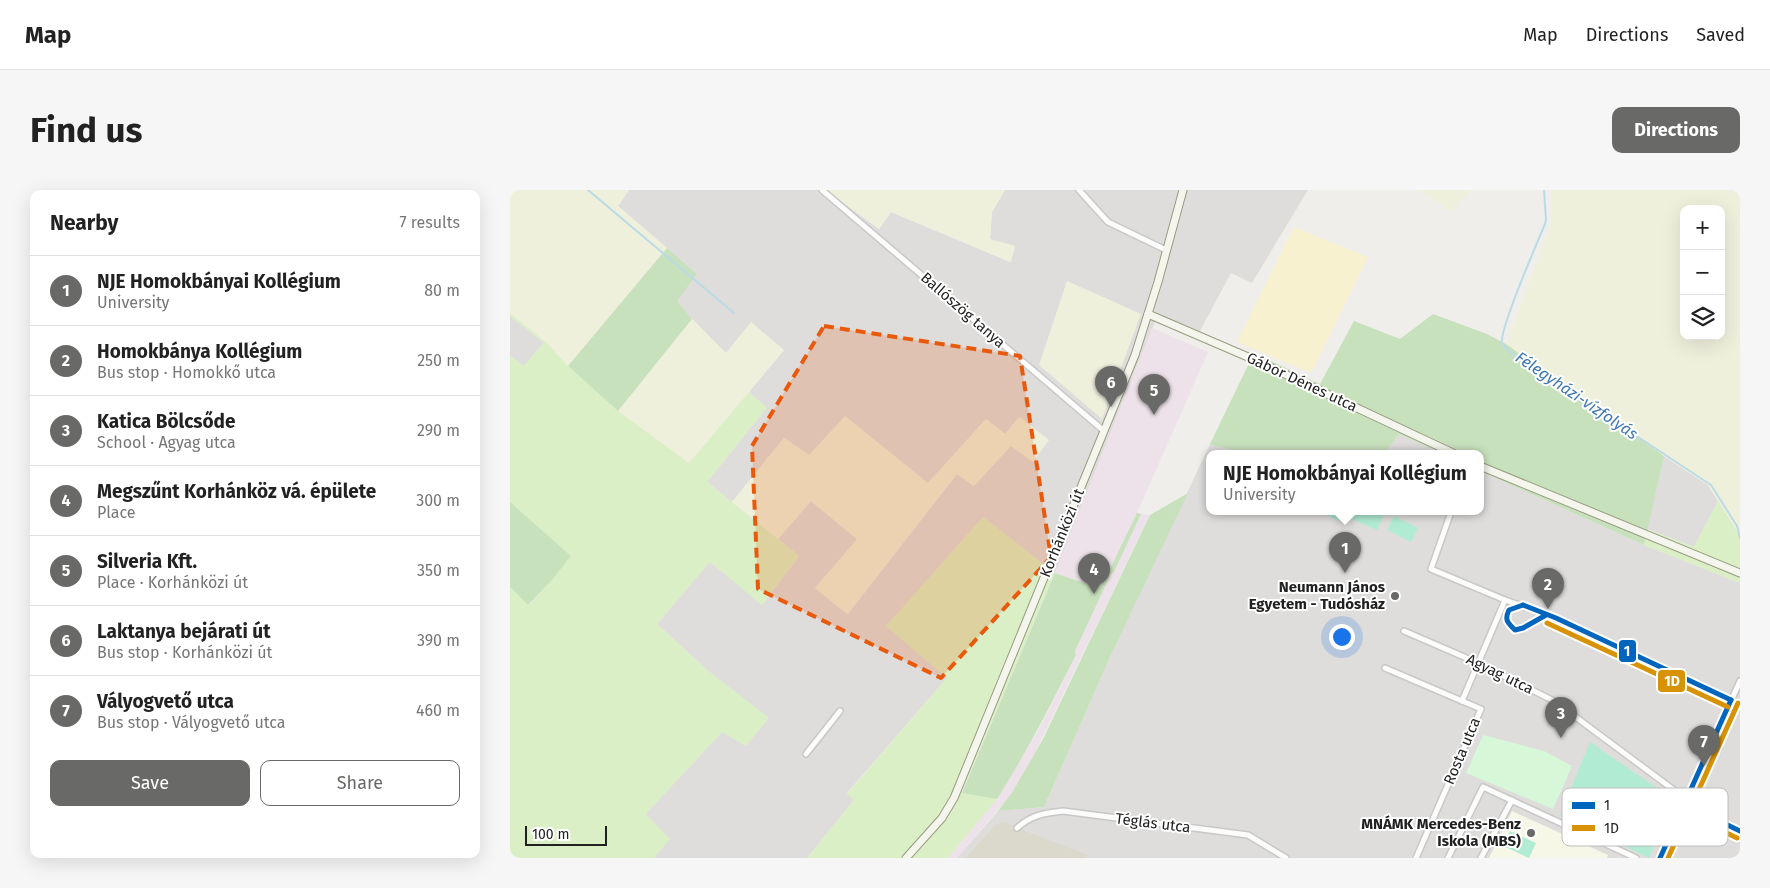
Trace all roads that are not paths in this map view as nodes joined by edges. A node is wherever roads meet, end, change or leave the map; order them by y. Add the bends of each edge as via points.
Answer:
1 (822, 190) edge
2 (1079, 190) edge
3 (1182, 190) edge
4 (1166, 250) junction
5 (1148, 314) junction
6 (1104, 431) junction
7 (1446, 450) edge
8 (1484, 468) edge
9 (1450, 515) edge
10 (1740, 573) edge
11 (1505, 600) junction
12 (1404, 631) dead end
13 (1478, 663) junction
14 (1385, 668) dead end
15 (1740, 681) edge
16 (1731, 700) junction
17 (1462, 701) junction
18 (840, 711) dead end
19 (806, 754) dead end
20 (1667, 788) edge
21 (1691, 788) edge
22 (1512, 800) junction
23 (1562, 823) edge
24 (1728, 825) edge
25 (1017, 828) dead end
26 (1740, 831) edge
27 (1610, 846) edge
28 (1665, 846) edge
29 (906, 858) edge
30 (1286, 858) edge
31 (1416, 858) edge
32 (1448, 858) edge
33 (1481, 858) edge
34 (1636, 858) edge
35 (1660, 858) edge

1 - 6 street, Ballószög tanya
2 - 4 street via 1108,222
3 - 4 street, Korhánközi út
4 - 5 street, Korhánközi út
5 - 6 street, Korhánközi út
5 - 7 street, Gábor Dénes utca via 1255,360
6 - 29 street, Korhánközi út via 954,798 942,818
8 - 10 street
9 - 11 street via 1432,569
11 - 13 street, Rosta utca
11 - 16 street via 1556,618
12 - 13 street, Agyag utca
13 - 17 street, Rosta utca
13 - 20 street, Agyag utca via 1554,701
14 - 17 street
15 - 16 street
16 - 21 street
17 - 31 street, Rosta utca via 1481,709
18 - 19 street
22 - 23 street
22 - 32 street via 1483,787
22 - 33 street
24 - 26 street, Agyag utca
25 - 30 street, Téglás utca via 1039,814 1063,811 1248,835
27 - 34 street
28 - 35 street

